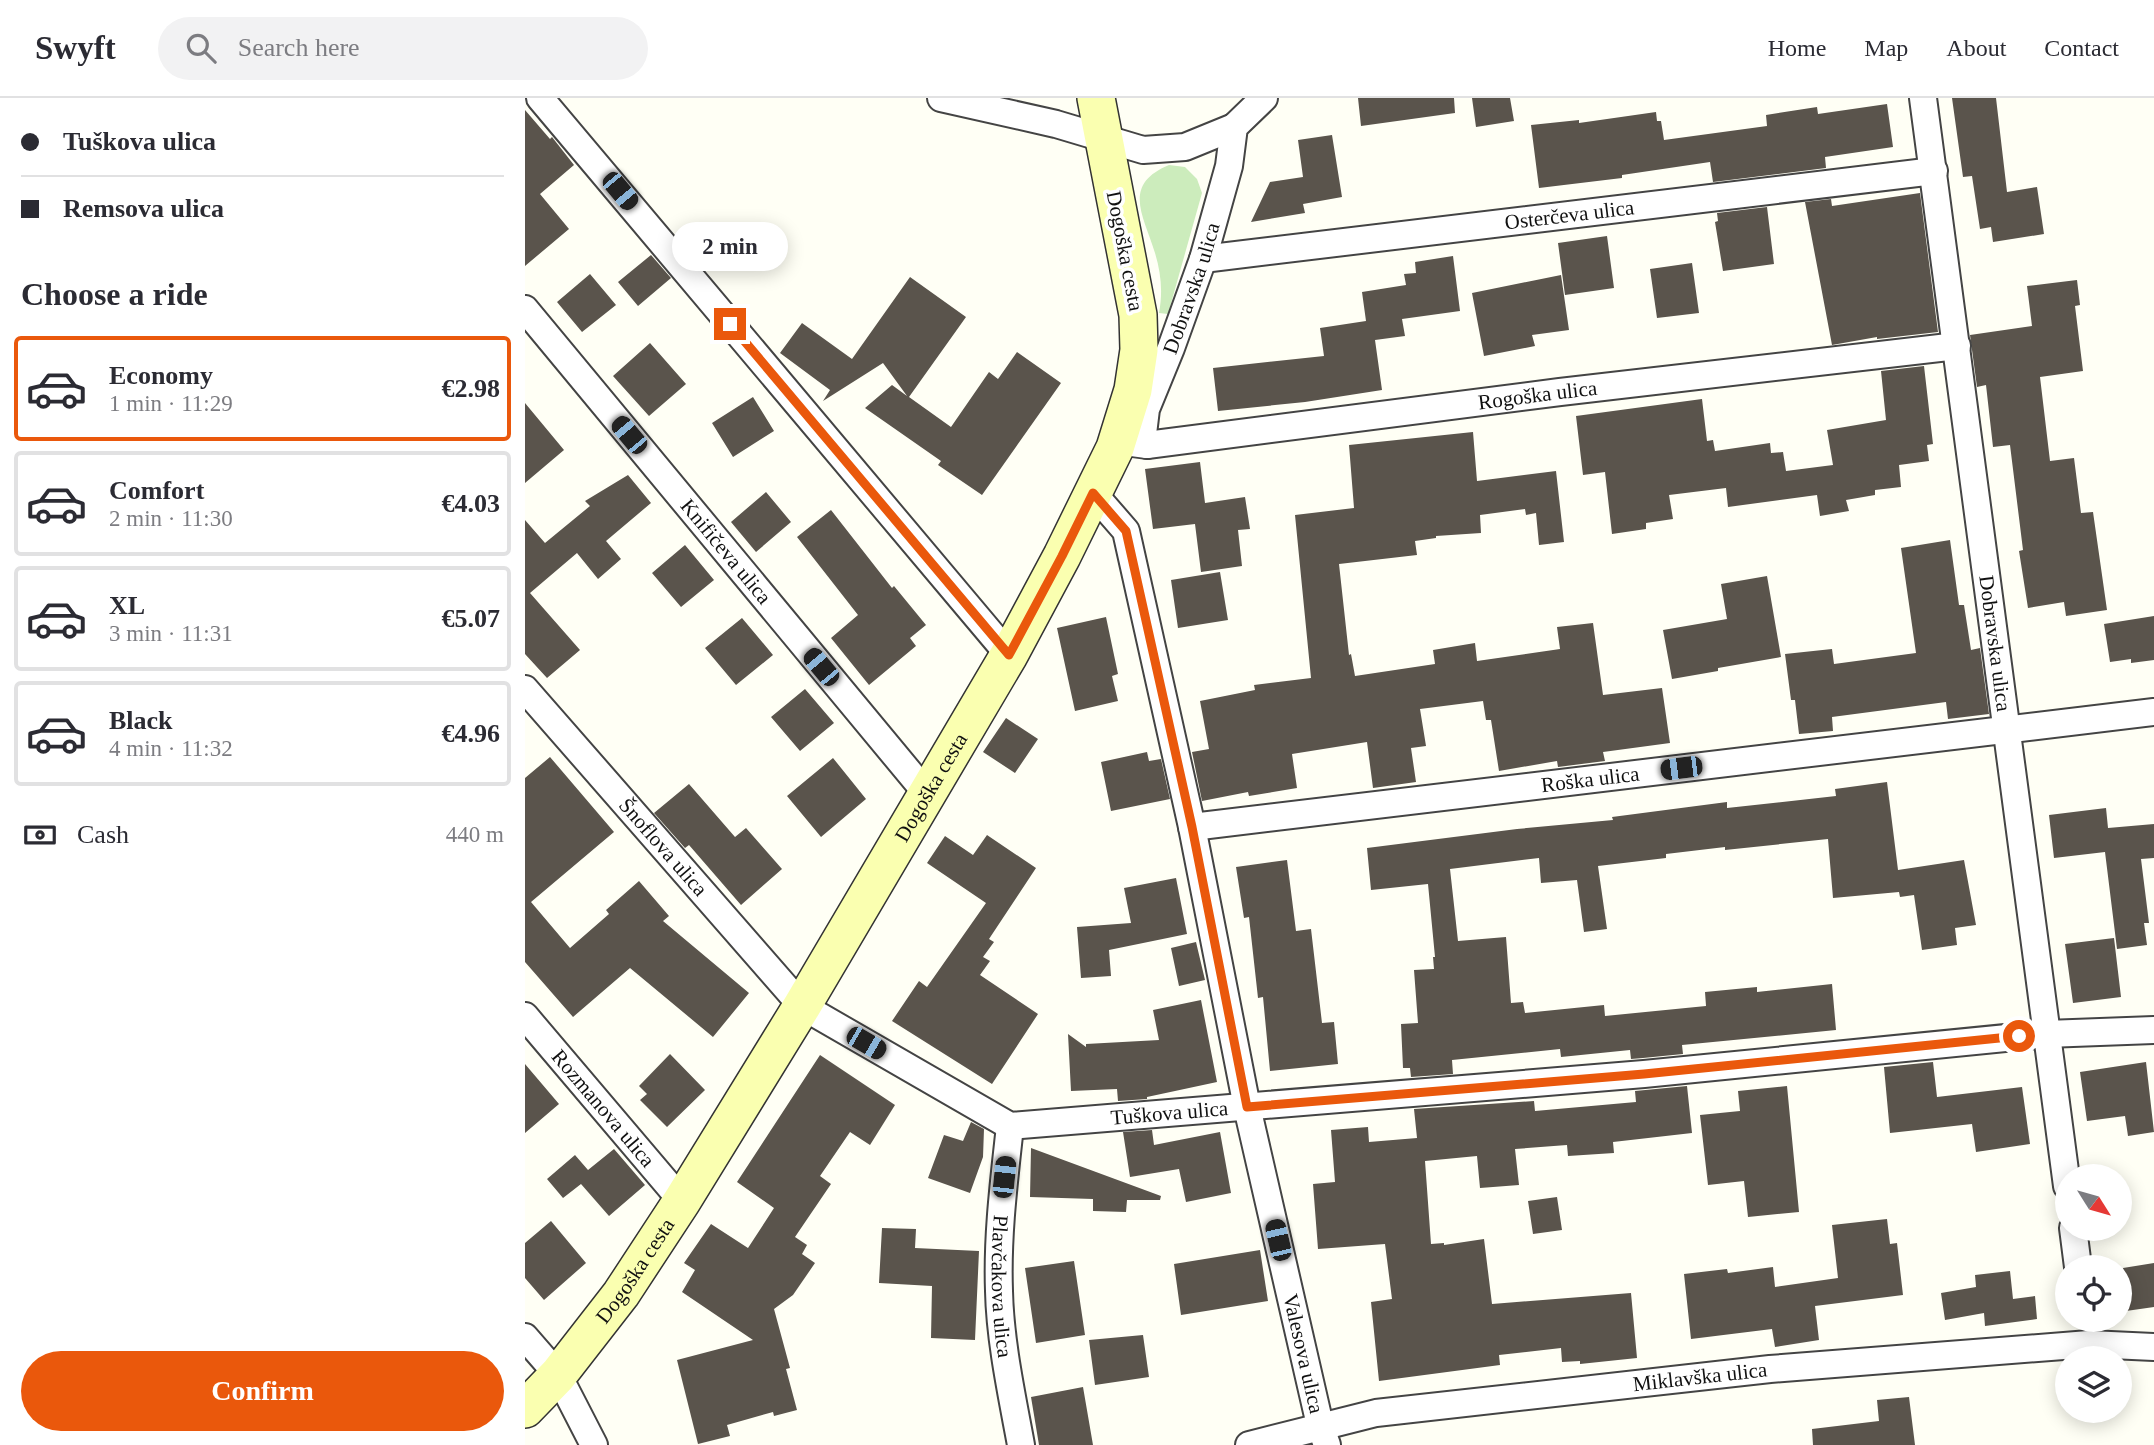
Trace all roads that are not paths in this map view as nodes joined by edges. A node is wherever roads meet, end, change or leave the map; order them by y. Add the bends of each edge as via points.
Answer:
1 (540, 98) edge
2 (941, 98) edge
3 (1096, 98) edge
4 (1264, 98) edge
5 (1923, 98) edge
6 (1234, 127) junction
7 (1103, 137) junction
8 (1934, 171) junction
9 (1203, 260) junction
10 (525, 309) edge
11 (1957, 346) junction
12 (1132, 443) junction
13 (1093, 493) junction
14 (1009, 655) junction
15 (525, 689) edge
16 (2154, 712) edge
17 (2007, 728) junction
18 (927, 795) junction
19 (1192, 827) junction
20 (802, 1006) junction
21 (525, 1016) edge
22 (2154, 1030) edge
23 (2046, 1034) junction
24 (1247, 1107) junction
25 (1010, 1126) junction
26 (2064, 1164) edge
27 (682, 1201) junction
28 (2079, 1332) edge
29 (2091, 1332) edge
30 (525, 1336) edge
31 (2154, 1347) edge
32 (558, 1375) junction
33 (525, 1409) edge
34 (1323, 1435) edge
35 (594, 1445) edge
36 (1021, 1445) edge
37 (1249, 1445) edge

1 - 14 street
2 - 7 street
3 - 7 street, Dogoška cesta
4 - 6 street
5 - 8 street, Dobravska ulica
6 - 7 street via 1185,147 1143,150
6 - 9 street, Dobravska ulica via 1229,166
7 - 12 street, Dogoška cesta via 1138,315
8 - 9 street, Osterčeva ulica
8 - 11 street, Dobravska ulica
9 - 12 street, Dobravska ulica via 1146,409 1143,434
10 - 18 street, Knifičeva ulica
11 - 12 street, Rogoška ulica
11 - 17 street, Dobravska ulica
12 - 13 street, Dogoška cesta
13 - 14 street, Dogoška cesta
13 - 19 street, Valesova ulica via 1126,531
14 - 18 street, Dogoška cesta
15 - 20 street, Šnoflova ulica
16 - 17 street, Roška ulica
17 - 19 street, Roška ulica
17 - 23 street, Dobravska ulica
18 - 20 street, Dogoška cesta
19 - 24 street, Valesova ulica
20 - 25 street
20 - 27 street, Dogoška cesta
21 - 27 street, Rozmanova ulica
22 - 23 street, Tuškova ulica
23 - 24 street, Tuškova ulica
23 - 26 street, Dobravska ulica
24 - 25 street, Tuškova ulica
24 - 34 street, Valesova ulica
25 - 36 street, Plavčakova ulica via 999,1228 999,1294
27 - 32 street, Dogoška cesta via 621,1294
28 - 34 street, Miklavška ulica via 1376,1413
29 - 31 street, Miklavška ulica
30 - 32 street
32 - 33 street, Dogoška cesta
32 - 35 street
34 - 37 street, Miklavška ulica

